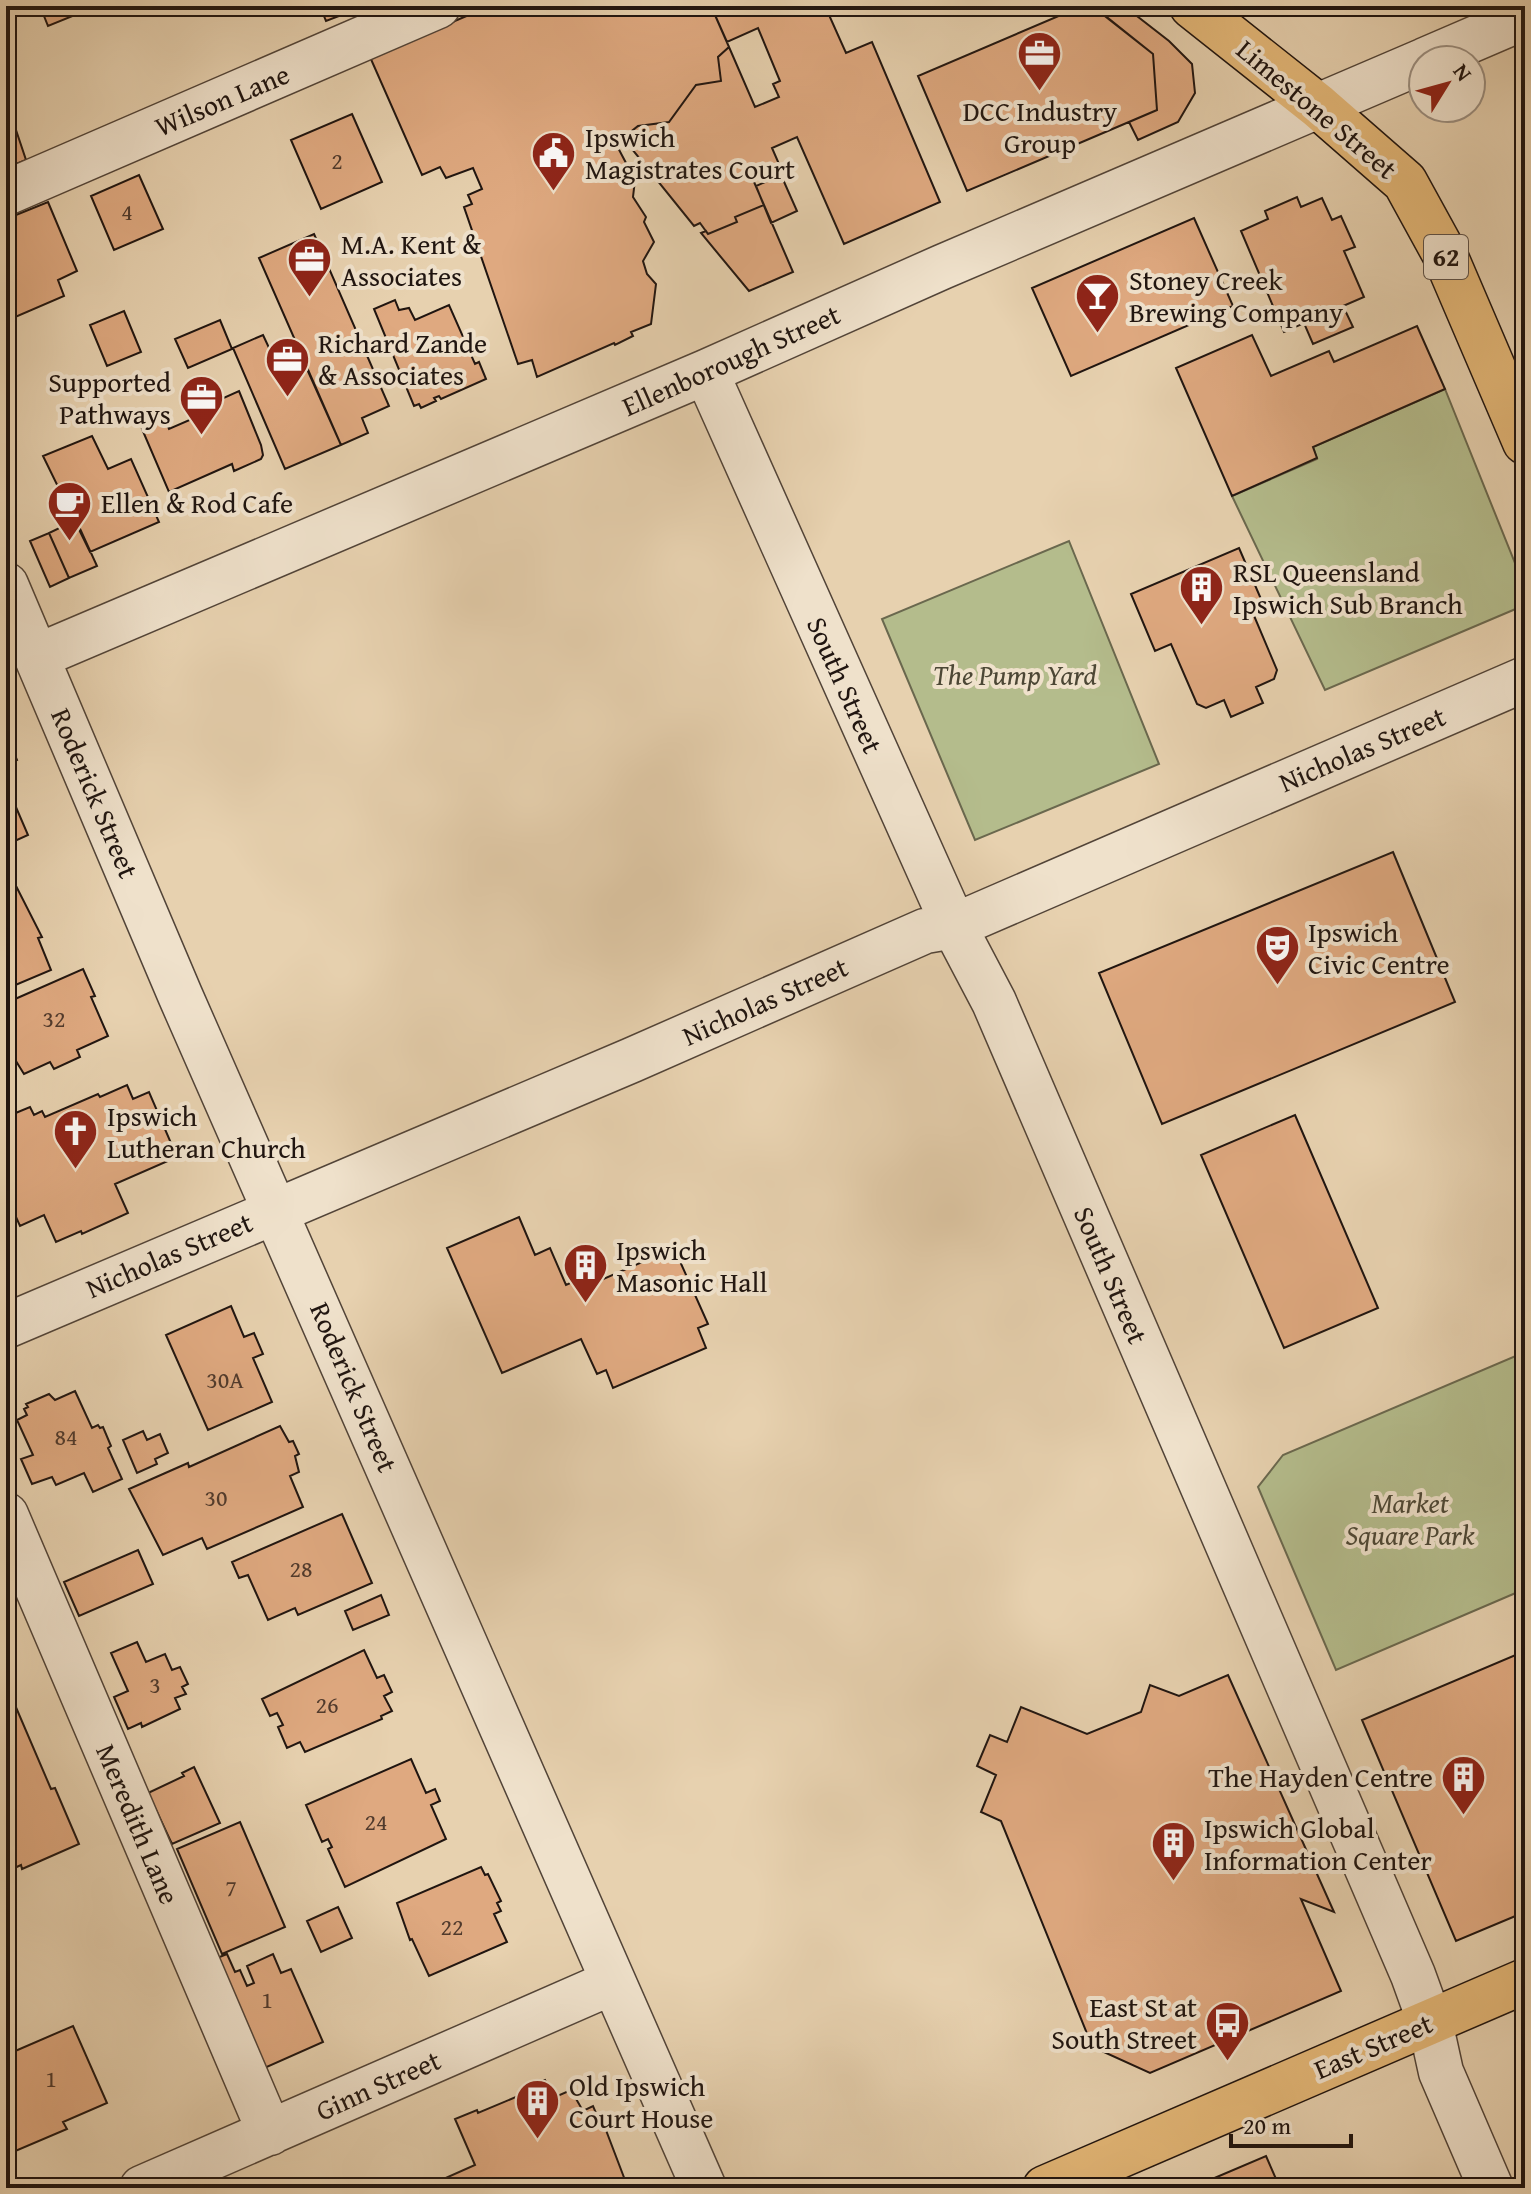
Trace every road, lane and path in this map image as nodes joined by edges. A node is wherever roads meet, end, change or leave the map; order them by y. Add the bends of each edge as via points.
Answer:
1 (438, 6) edge
2 (1192, 6) edge
3 (1525, 17) edge
4 (1462, 44) edge
5 (1407, 67) edge
6 (1318, 106) junction
7 (6, 193) edge
8 (706, 372) junction
9 (1525, 442) edge
10 (6, 585) edge
11 (38, 656) junction
12 (1525, 679) edge
13 (954, 926) junction
14 (276, 1209) junction
15 (6, 1326) edge
16 (6, 1515) edge
17 (1525, 1981) edge
18 (613, 1982) junction
19 (1430, 2022) junction
20 (270, 2133) junction
21 (142, 2188) edge
22 (704, 2188) edge
23 (1045, 2188) edge
24 (1491, 2188) edge

1 - 7 street, Wilson Lane
2 - 6 main road, Limestone Street / 62
3 - 4 street, Ellenborough Street
5 - 6 street, Ellenborough Street
6 - 8 street, Ellenborough Street
6 - 9 main road, Limestone Street / 62 via 1405,182 1444,253
8 - 11 street, Ellenborough Street
8 - 13 street, South Street
10 - 11 street, Roderick Street
11 - 14 street, Roderick Street
12 - 13 street, Nicholas Street
13 - 14 street, Nicholas Street via 925,931
13 - 19 street, South Street via 1001,1017
14 - 15 street, Nicholas Street
14 - 18 street, Roderick Street
16 - 20 street, Meredith Lane
17 - 19 main road, East Street
18 - 20 street, Ginn Street
18 - 22 street, Roderick Street
19 - 23 main road, East Street
19 - 24 street, South Street via 1441,2072
20 - 21 street, Ginn Street

